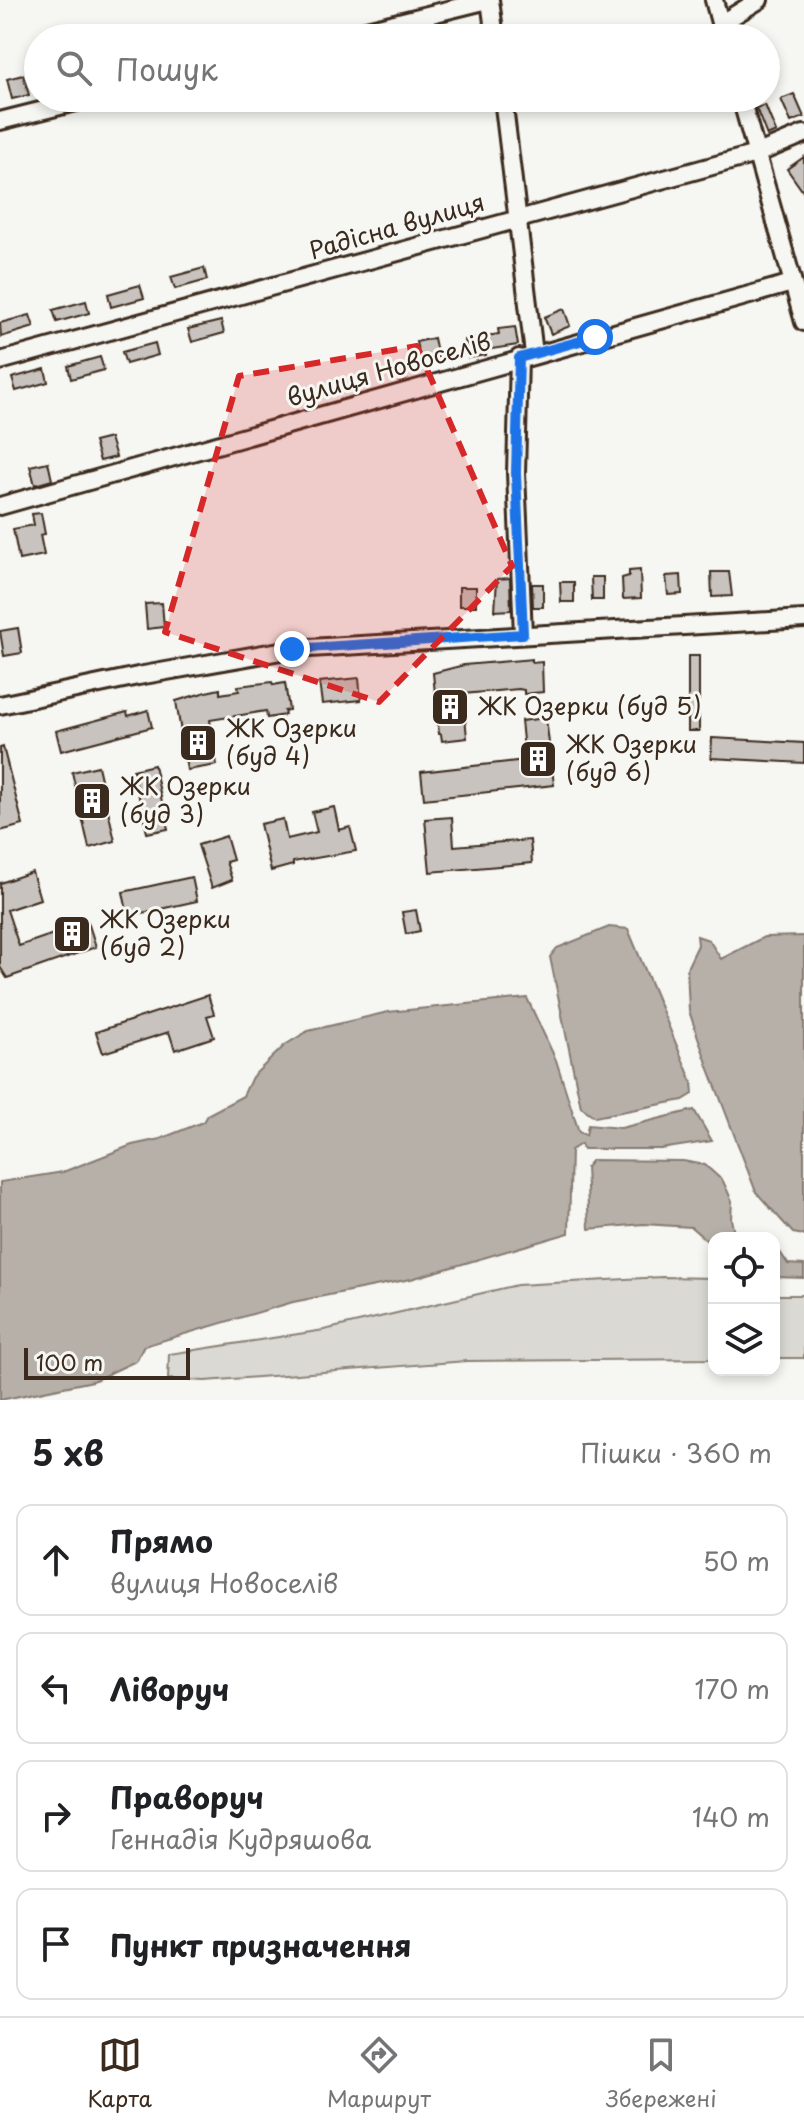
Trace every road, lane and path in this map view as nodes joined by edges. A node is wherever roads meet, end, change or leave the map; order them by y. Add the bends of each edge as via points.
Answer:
1 (489, 0) edge
2 (714, 0) edge
3 (759, 0) edge
4 (391, 24) edge
5 (493, 24) edge
6 (720, 24) edge
7 (730, 24) edge
8 (36, 112) edge
9 (505, 112) edge
10 (745, 112) edge
11 (0, 121) edge
12 (804, 134) edge
13 (756, 154) junction
14 (518, 218) junction
15 (792, 283) junction
16 (804, 322) edge
17 (527, 356) junction
18 (0, 361) edge
19 (0, 506) edge
20 (804, 619) edge
21 (523, 634) junction
22 (0, 705) edge

1 - 4 street
1 - 5 street
2 - 6 street
3 - 7 street
8 - 11 street
9 - 14 street
10 - 13 street
12 - 13 street, Радісна вулиця
13 - 14 street, Радісна вулиця
13 - 15 street
14 - 17 street
14 - 18 street, Радісна вулиця
15 - 16 street
15 - 17 street, вулиця Новоселів
17 - 19 street, вулиця Новоселів
17 - 21 street via 516,473
20 - 21 street
21 - 22 street via 292,649

